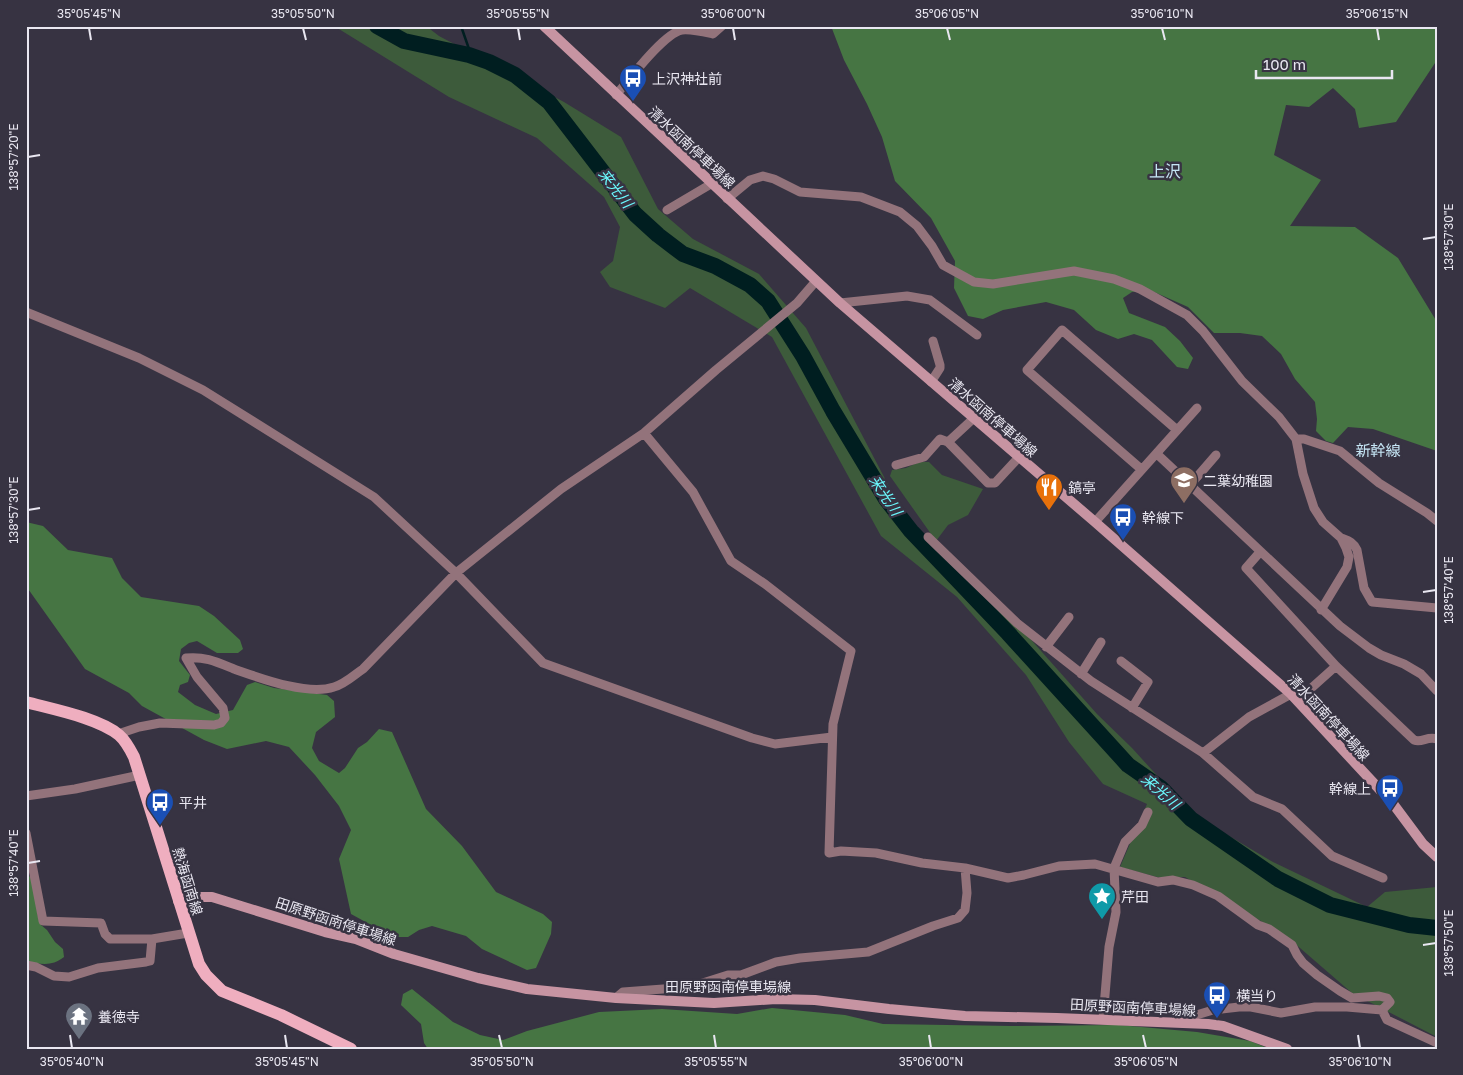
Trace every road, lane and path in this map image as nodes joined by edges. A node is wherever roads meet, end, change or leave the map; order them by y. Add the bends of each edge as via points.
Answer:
1 (544, 26) edge
2 (722, 26) edge
3 (616, 94) junction
4 (711, 184) junction
5 (727, 199) junction
6 (667, 210) dead end
7 (816, 281) junction
8 (840, 303) junction
9 (26, 312) edge
10 (976, 335) dead end
11 (933, 341) dead end
12 (932, 382) junction
13 (1196, 408) dead end
14 (974, 418) junction
15 (1177, 430) junction
16 (644, 432) junction
17 (1296, 439) junction
18 (948, 442) junction
19 (1157, 454) junction
20 (1216, 455) dead end
21 (1019, 456) junction
22 (896, 465) dead end
23 (1141, 469) junction
24 (1190, 485) junction
25 (1437, 521) edge
26 (1095, 522) junction
27 (928, 537) dead end
28 (1341, 538) junction
29 (1260, 552) junction
30 (456, 573) junction
31 (1437, 608) edge
32 (1321, 610) junction
33 (1069, 617) dead end
34 (1101, 642) dead end
35 (1046, 647) junction
36 (1121, 661) dead end
37 (1336, 666) junction
38 (1081, 674) junction
39 (1437, 691) edge
40 (1294, 697) junction
41 (26, 702) edge
42 (1132, 708) junction
43 (118, 734) junction
44 (832, 738) junction
45 (1437, 740) edge
46 (1203, 753) junction
47 (140, 775) junction
48 (26, 796) edge
49 (1148, 812) dead end
50 (26, 833) edge
51 (1437, 857) edge
52 (965, 868) junction
53 (1114, 868) junction
54 (1382, 878) dead end
55 (178, 901) junction
56 (188, 933) junction
57 (152, 939) junction
58 (26, 965) edge
59 (616, 998) junction
60 (1382, 1010) junction
61 (1103, 1019) junction
62 (1172, 1022) junction
63 (1437, 1043) edge
64 (351, 1049) edge
65 (1288, 1049) edge

1 - 3 main road, 清水函南停車場線
2 - 3 street via 713,34 684,30 674,33
3 - 4 main road, 清水函南停車場線
4 - 5 main road, 清水函南停車場線
4 - 6 street
5 - 7 main road, 清水函南停車場線
5 - 17 street via 750,180 763,176 800,192 860,197 900,212 917,226 943,265 974,282 993,284 1074,271 1114,279 1140,289 1187,315
7 - 8 main road, 清水函南停車場線
7 - 16 street via 797,303
8 - 10 street via 907,296 930,300
8 - 12 main road, 清水函南停車場線
9 - 30 street via 139,358 203,390 374,497
11 - 12 street via 940,368
12 - 14 main road, 清水函南停車場線
13 - 15 street
14 - 18 street
14 - 21 main road, 清水函南停車場線
15 - 19 street
15 - 23 street via 1062,330 1026,370
16 - 30 street via 562,489
16 - 44 street via 693,492 731,561 851,651
17 - 25 street via 1340,451 1379,483
17 - 28 street via 1314,508 1323,522
18 - 21 street via 988,482 995,483
18 - 22 street via 940,439 924,457
19 - 23 street
19 - 24 street
20 - 24 street
21 - 26 main road, 清水函南停車場線
23 - 26 street
24 - 29 street
26 - 40 main road, 清水函南停車場線
27 - 35 street
28 - 31 street via 1355,545 1364,588 1372,602
28 - 32 street via 1349,557 1347,567
29 - 32 street
29 - 37 street via 1246,568
30 - 43 street via 363,669 346,682 317,690 295,687 202,657 186,658 223,708 225,718 221,723 160,723
30 - 44 street via 543,663 775,744
32 - 39 street via 1369,648 1421,674
33 - 35 street
34 - 38 street
35 - 38 street
36 - 42 street via 1148,682
37 - 40 street
37 - 45 street via 1414,740
38 - 42 street
40 - 46 street via 1249,717
40 - 51 main road, 清水函南停車場線 via 1394,805 1423,844
41 - 43 main road, 熱海函南線 via 96,722
42 - 46 street
43 - 47 main road, 熱海函南線 via 127,743
44 - 52 street via 829,853 876,853
46 - 54 street via 1253,797 1282,809 1332,856
47 - 48 street
47 - 55 main road, 熱海函南線
49 - 53 street via 1142,825 1125,842
50 - 57 street via 44,921 101,923 110,939
52 - 53 street via 1008,878 1059,866 1095,864
52 - 59 street via 968,893 965,910 950,922 868,952 776,962 741,975 728,975 690,987 623,992
53 - 60 street via 1158,882 1173,880 1218,896 1292,945 1303,963 1340,991 1352,998 1387,998 1390,1002
53 - 61 street via 1116,912 1109,947
55 - 56 main road, 熱海函南線
55 - 59 main road, 田原野函南停車場線 via 212,897 478,978 527,988
56 - 57 street
56 - 64 main road, 熱海函南線 via 199,964 222,991
57 - 58 street via 150,961 146,962 98,968 69,977 54,976
59 - 61 main road, 田原野函南停車場線 via 714,1003 815,1000 965,1016
60 - 62 street via 1315,1007 1281,1013 1239,1007 1213,1010
60 - 63 street via 1387,1020
61 - 62 main road, 田原野函南停車場線
62 - 65 main road, 田原野函南停車場線 via 1222,1026

